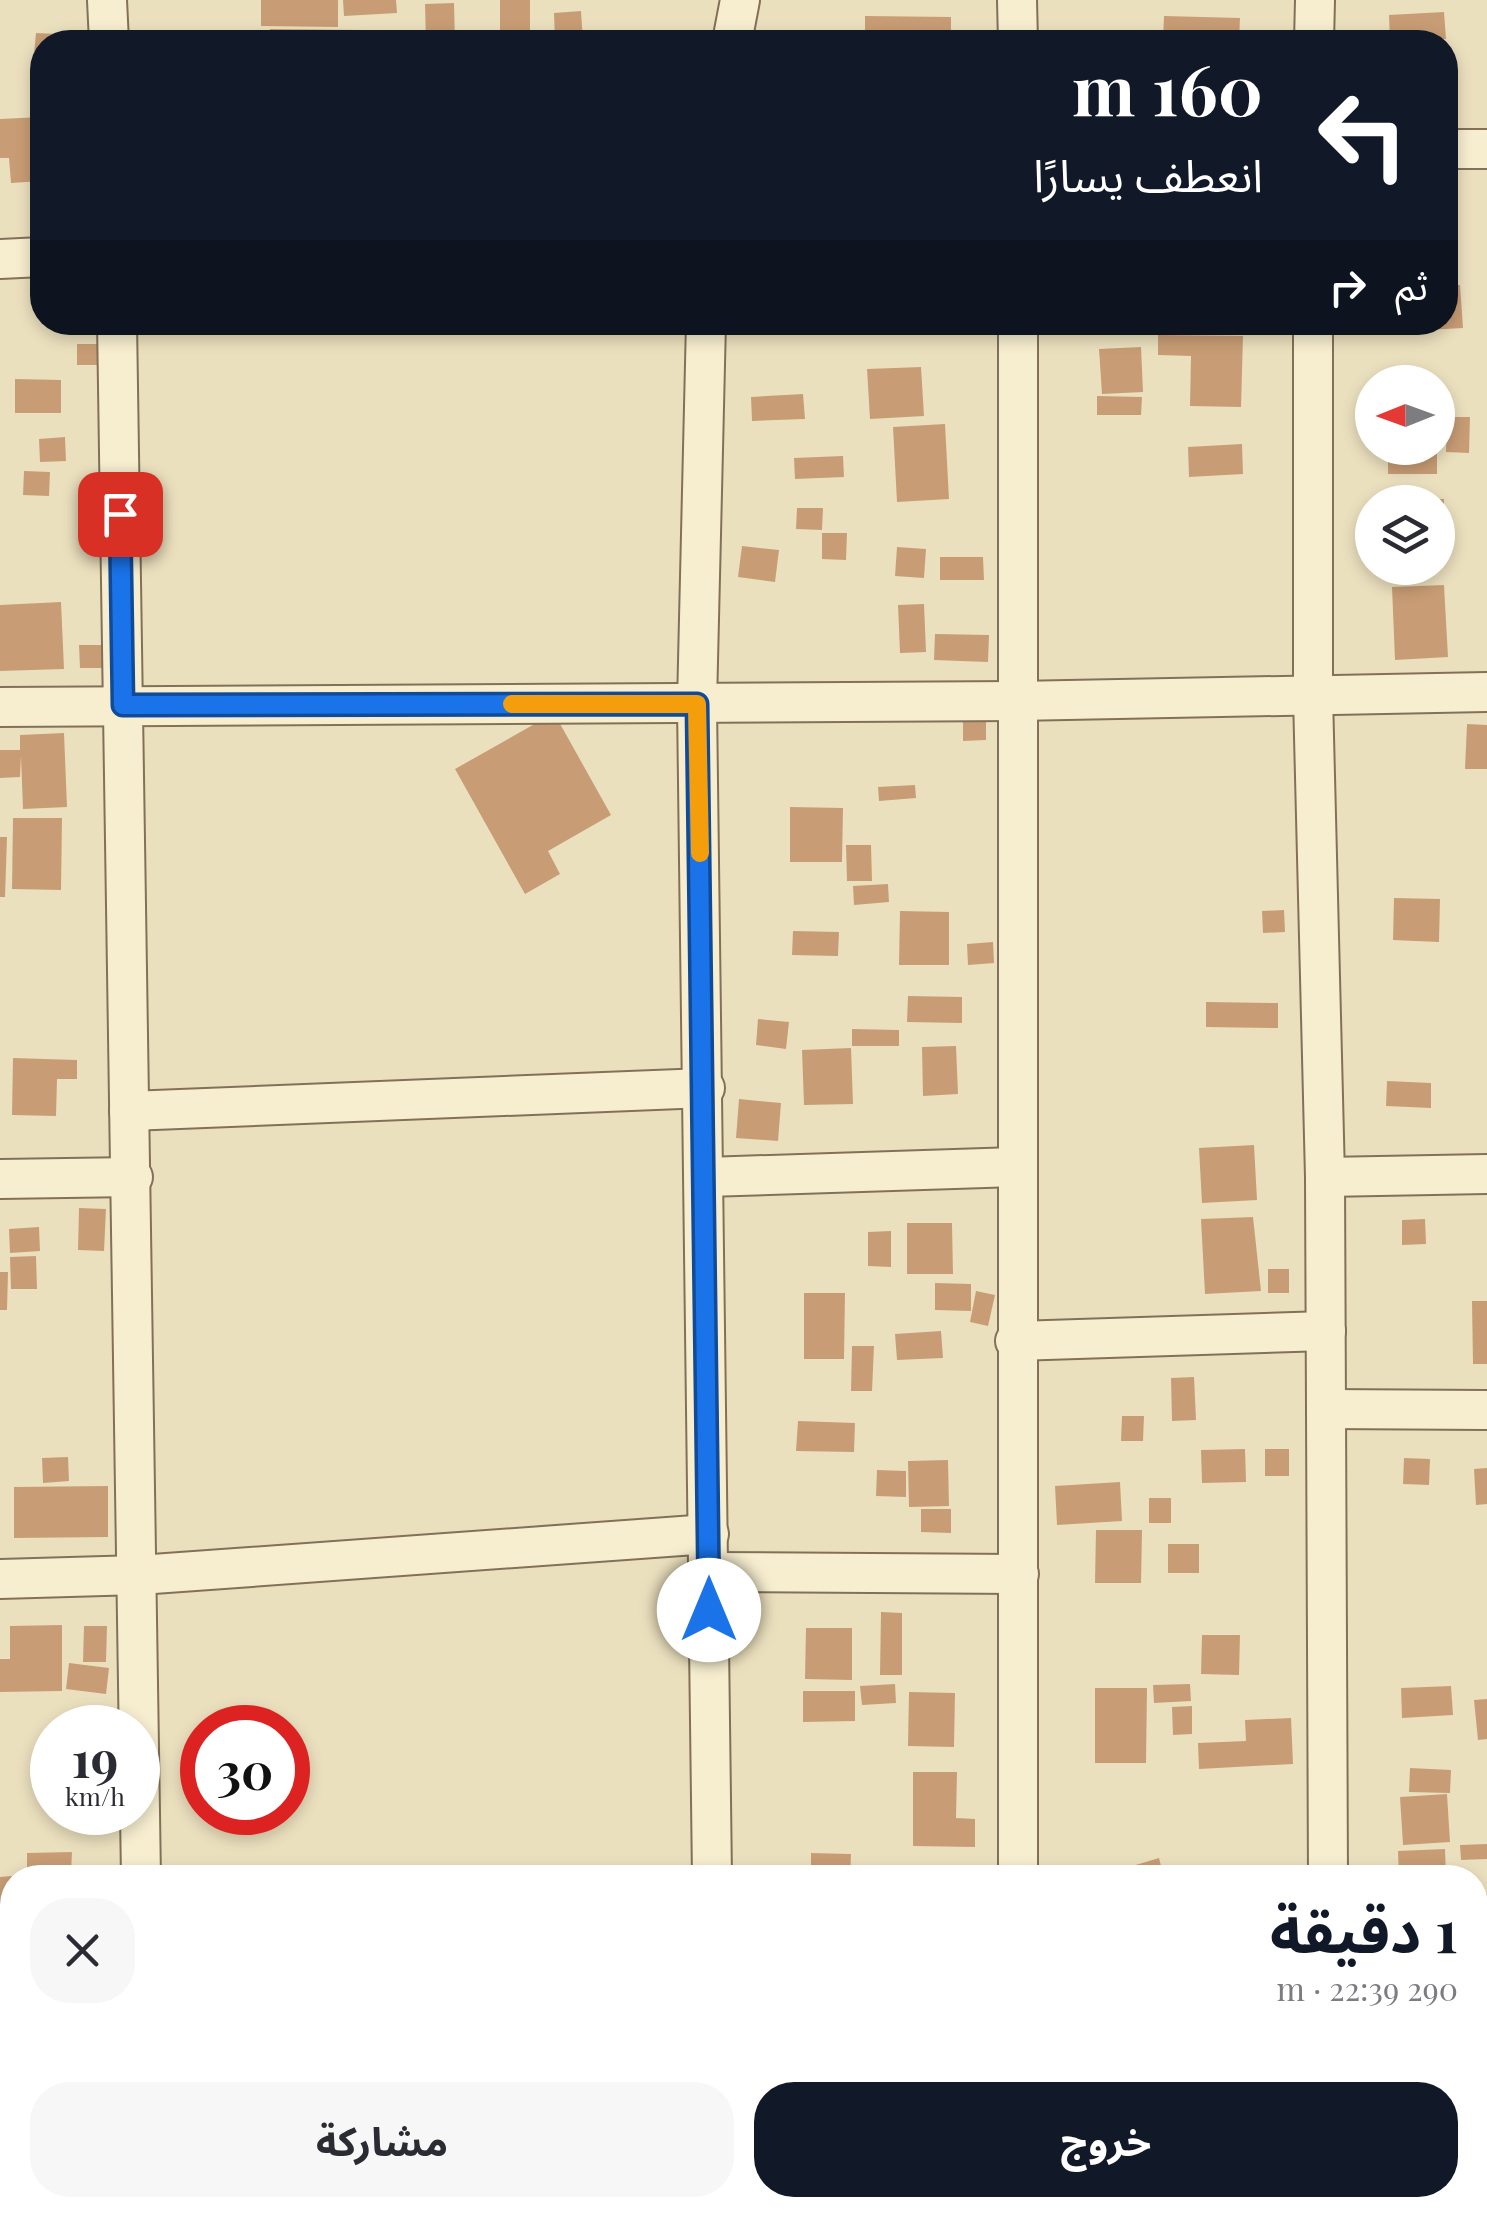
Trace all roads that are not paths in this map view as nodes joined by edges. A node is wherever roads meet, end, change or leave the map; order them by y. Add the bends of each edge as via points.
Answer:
1 (107, 0) edge
2 (740, 0) edge
3 (1017, 0) edge
4 (1315, 0) edge
5 (108, 30) edge
6 (734, 30) edge
7 (1018, 30) edge
8 (1314, 30) edge
9 (1487, 149) edge
10 (1458, 150) edge
11 (30, 258) edge
12 (0, 259) edge
13 (117, 335) edge
14 (706, 335) edge
15 (1018, 335) edge
16 (1314, 335) edge
17 (1487, 692) edge
18 (1312, 696) junction
19 (1016, 701) junction
20 (697, 704) junction
21 (123, 705) junction
22 (0, 707) edge
23 (705, 1088) junction
24 (129, 1111) junction
25 (1016, 1167) junction
26 (1487, 1174) edge
27 (133, 1177) junction
28 (706, 1177) junction
29 (1325, 1177) junction
30 (0, 1179) edge
31 (1326, 1331) junction
32 (1015, 1341) junction
33 (1326, 1409) junction
34 (1487, 1410) edge
35 (709, 1534) junction
36 (709, 1572) junction
37 (1019, 1574) junction
38 (139, 1575) junction
39 (0, 1579) edge
40 (141, 1865) edge
41 (712, 1865) edge
42 (1018, 1865) edge
43 (1328, 1865) edge

1 - 5 street
2 - 6 street
3 - 7 street
4 - 8 street
9 - 10 street
11 - 12 street
13 - 21 street
14 - 20 street
15 - 19 street
16 - 18 street
17 - 18 street
18 - 19 street
18 - 29 street
19 - 20 street
19 - 25 street
20 - 21 street
20 - 23 street
21 - 22 street
21 - 24 street
23 - 24 street
23 - 28 street
24 - 27 street
25 - 28 street
25 - 32 street
26 - 29 street
27 - 30 street
27 - 38 street
28 - 35 street
29 - 31 street
31 - 32 street
31 - 33 street
32 - 37 street
33 - 34 street
33 - 43 street
35 - 36 street
35 - 38 street
36 - 37 street
36 - 41 street
37 - 42 street
38 - 39 street
38 - 40 street

